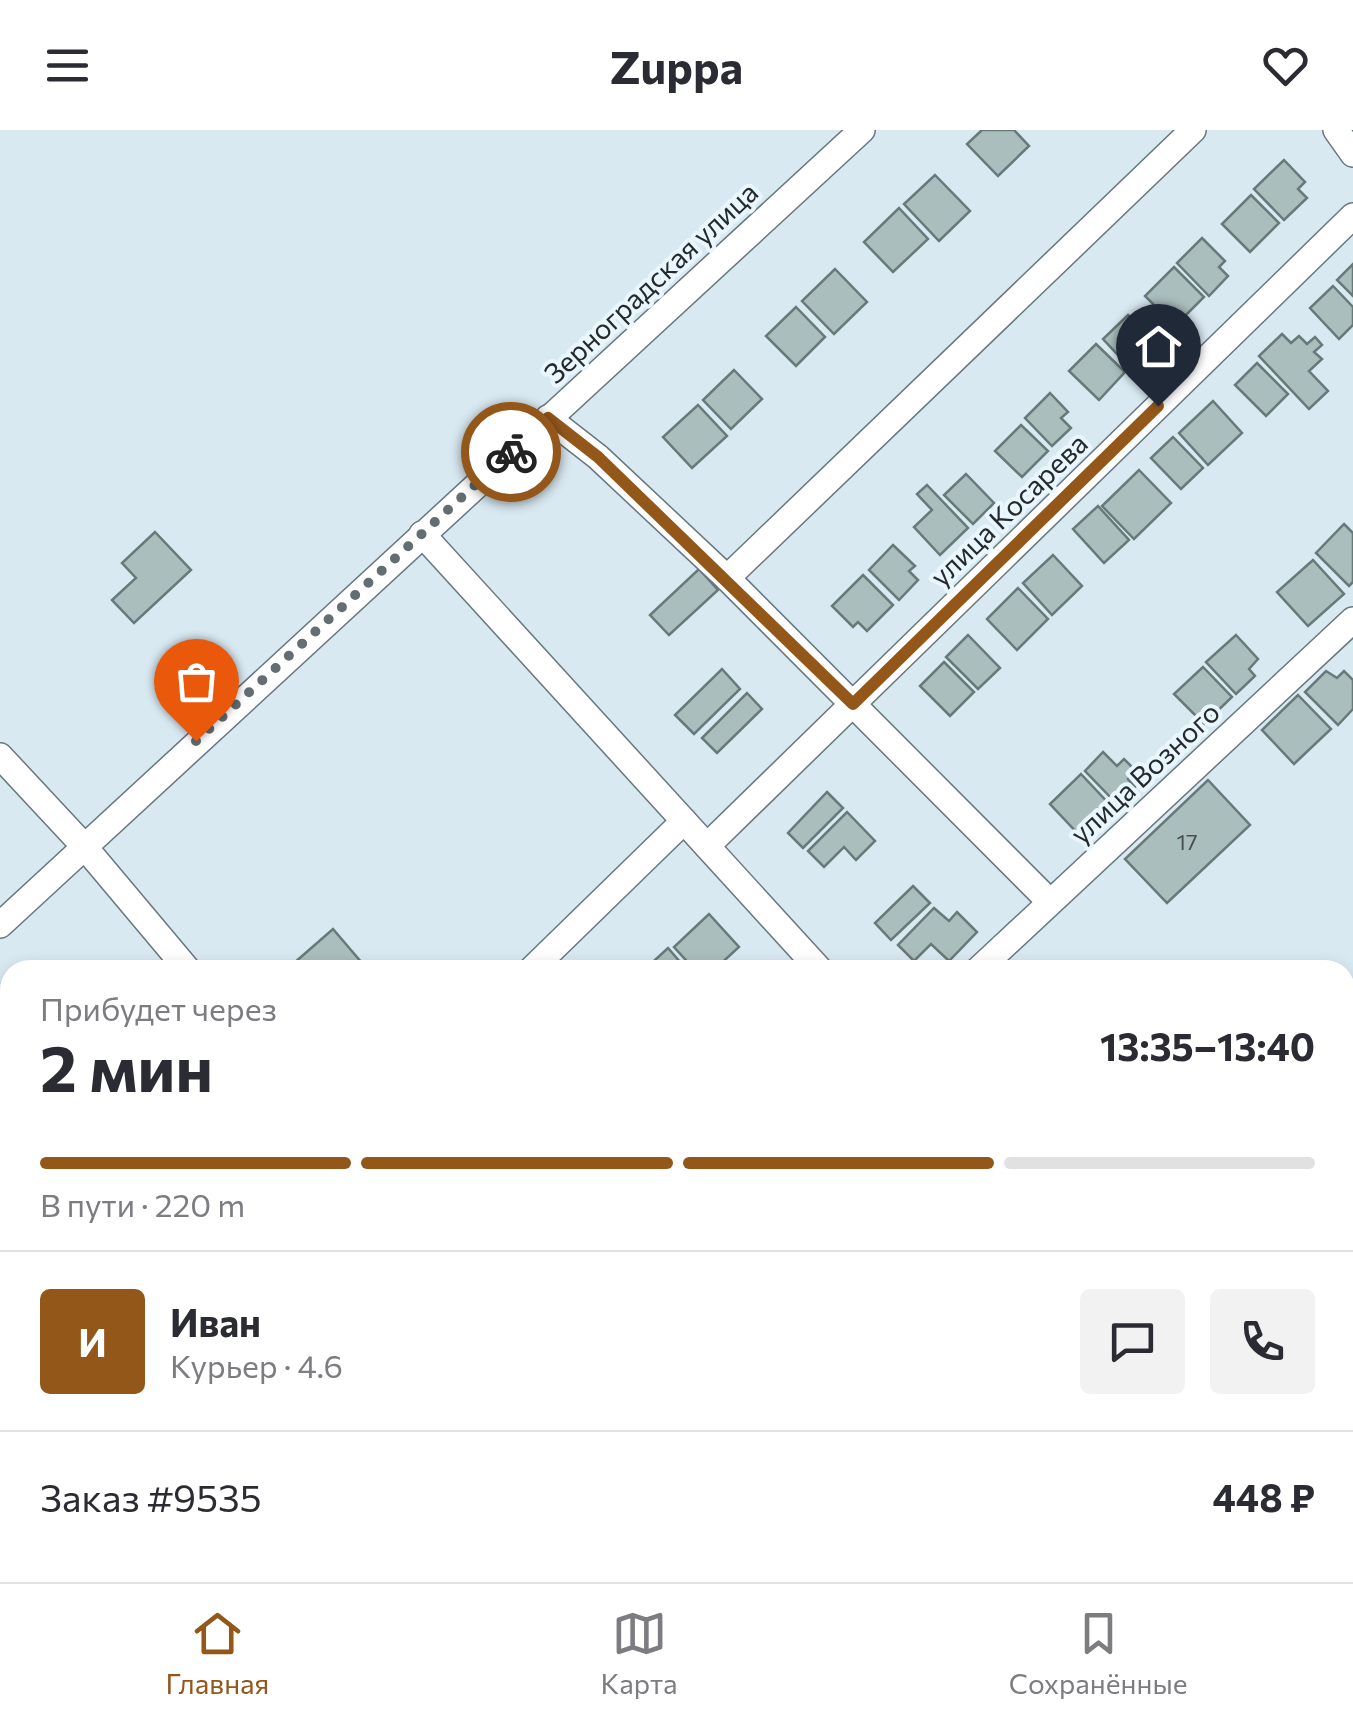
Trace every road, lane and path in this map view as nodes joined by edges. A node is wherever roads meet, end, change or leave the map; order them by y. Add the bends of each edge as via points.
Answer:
1 (862, 130) edge
2 (1193, 130) edge
3 (1336, 130) edge
4 (1353, 154) edge
5 (1353, 216) edge
6 (548, 418) junction
7 (422, 534) junction
8 (726, 578) junction
9 (1353, 620) edge
10 (853, 704) junction
11 (0, 756) edge
12 (684, 820) junction
13 (83, 845) junction
14 (707, 846) junction
15 (1050, 902) junction
16 (0, 925) edge
17 (180, 960) edge
18 (542, 960) edge
19 (810, 960) edge
20 (989, 960) edge

1 - 6 street, Зерноградская улица
2 - 8 street
3 - 4 street
5 - 10 street, улица Косарева
6 - 7 street, Зерноградская улица
6 - 8 street
7 - 12 street
7 - 13 street, Зерноградская улица
8 - 10 street
9 - 15 street, улица Возного
10 - 14 street, улица Косарева
10 - 15 street
11 - 13 street
12 - 14 street
12 - 18 street
13 - 16 street, Зерноградская улица
13 - 17 street
14 - 19 street
15 - 20 street, улица Возного

